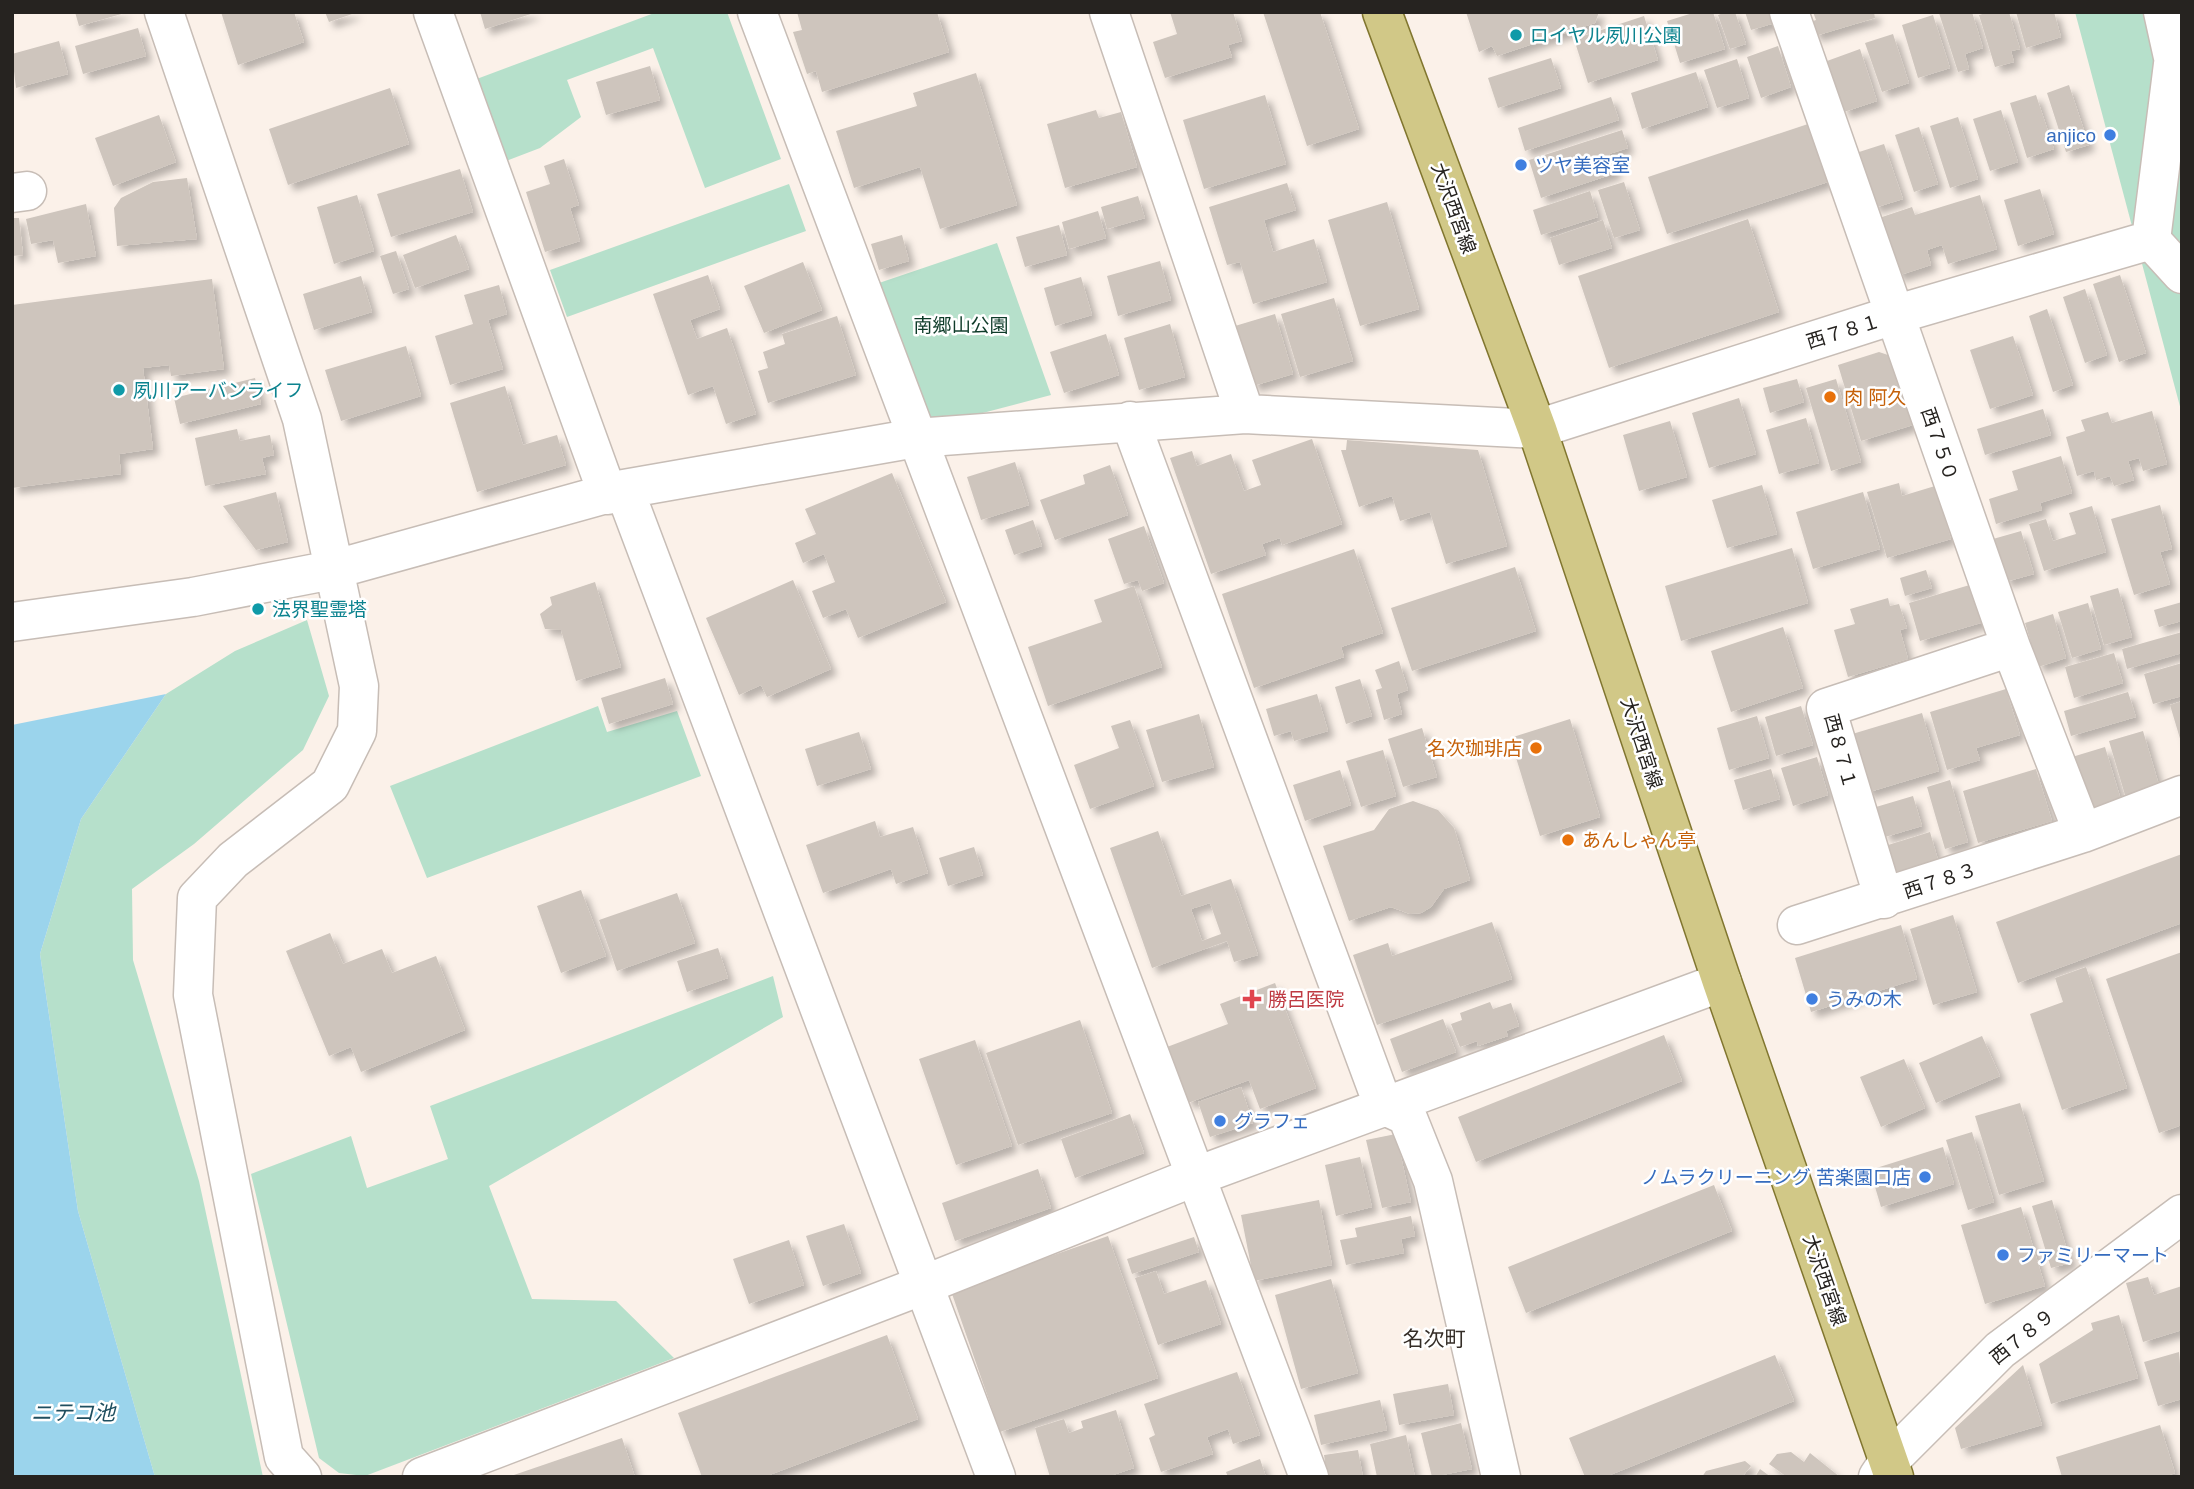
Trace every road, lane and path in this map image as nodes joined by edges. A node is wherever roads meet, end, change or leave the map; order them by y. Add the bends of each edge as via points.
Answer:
1 (164, 12) edge
2 (433, 12) edge
3 (757, 12) edge
4 (1109, 12) edge
5 (1382, 12) edge
6 (1789, 12) edge
7 (2162, 12) edge
8 (2177, 79) edge
9 (2151, 240) junction
10 (2182, 274) edge
11 (1894, 315) junction
12 (1245, 414) junction
13 (1130, 421) junction
14 (1536, 429) junction
15 (916, 438) junction
16 (616, 492) junction
17 (332, 570) junction
18 (12, 622) edge
19 (2011, 647) junction
20 (2182, 796) edge
21 (2083, 833) junction
22 (1884, 899) junction
23 (1797, 925) dead end
24 (1722, 982) junction
25 (1383, 1105) junction
26 (1194, 1177) junction
27 (2182, 1214) edge
28 (926, 1284) junction
29 (1887, 1472) edge
30 (302, 1477) edge
31 (422, 1477) edge
32 (996, 1477) edge
33 (1309, 1477) edge
34 (1501, 1477) edge

1 - 17 street via 302,419
2 - 16 street
3 - 15 street
4 - 12 street
5 - 14 main road, 大沢西宮線
6 - 11 street, 西７５０
7 - 8 street
8 - 9 street
9 - 10 street
9 - 11 street, 西７８１
11 - 14 street, 西７８１
11 - 19 street, 西７５０
12 - 13 street
12 - 14 street
13 - 15 street
13 - 25 street
14 - 24 main road, 大沢西宮線
15 - 16 street
15 - 26 street
16 - 17 street
16 - 28 street
17 - 18 street via 193,597
17 - 30 street via 359,686 357,731 331,785 233,860 197,898 196,912 194,995 284,1457
19 - 21 street, 西７５０
19 - 22 street, 西８７１ via 1826,708
20 - 21 street, 西７８３
21 - 22 street, 西７８３
22 - 23 street, 西７８３
24 - 25 street
24 - 29 main road, 大沢西宮線
25 - 26 street
25 - 34 street via 1407,1116 1433,1181
26 - 28 street
26 - 33 street
27 - 29 street, 西７８９ via 2000,1350
28 - 31 street
28 - 32 street

